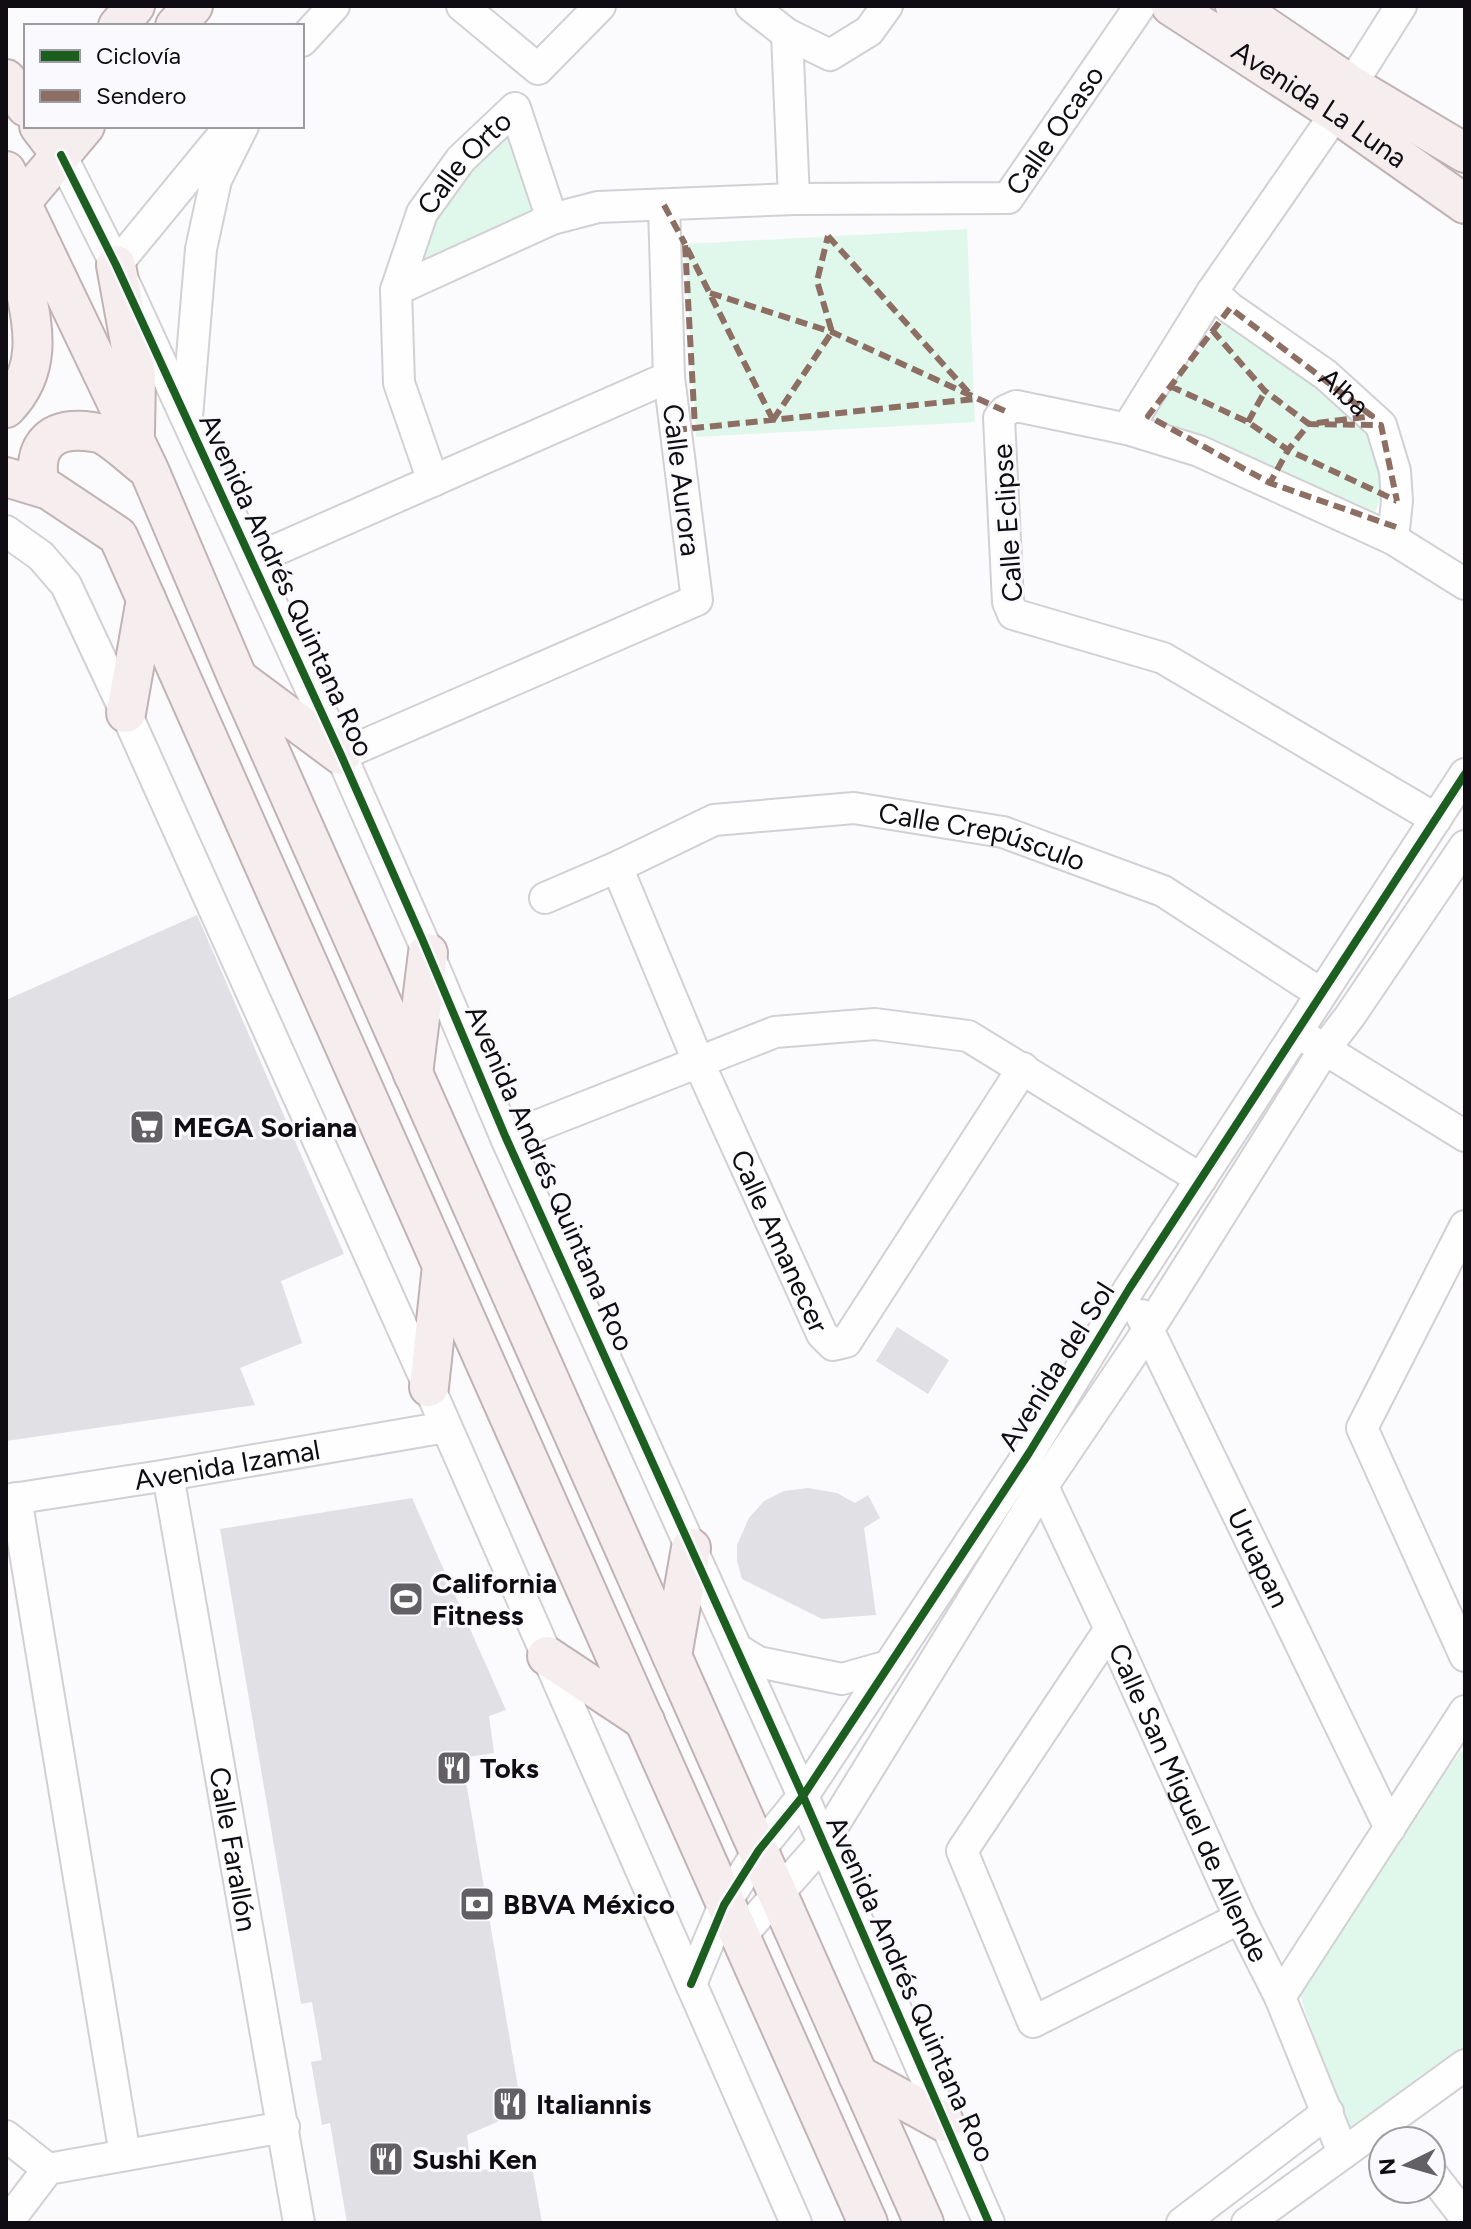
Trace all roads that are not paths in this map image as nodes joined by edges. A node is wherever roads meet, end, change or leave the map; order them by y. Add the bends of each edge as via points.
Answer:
1 (135, 6) edge
2 (193, 6) edge
3 (334, 6) edge
4 (462, 6) edge
5 (600, 6) edge
6 (751, 6) edge
7 (887, 6) edge
8 (1140, 6) edge
9 (1171, 6) edge
10 (1235, 6) edge
11 (1401, 6) edge
12 (120, 24) edge
13 (177, 24) edge
14 (787, 34) junction
15 (304, 39) edge
16 (6, 79) edge
17 (1344, 99) junction
18 (24, 104) edge
19 (26, 128) edge
20 (80, 128) edge
21 (229, 128) edge
22 (242, 128) edge
23 (50, 140) edge
24 (6, 151) edge
25 (1465, 153) edge
26 (11, 197) edge
27 (794, 199) junction
28 (1465, 204) edge
29 (664, 205) junction
30 (552, 219) junction
31 (116, 265) junction
32 (396, 290) junction
33 (1212, 292) junction
34 (669, 377) junction
35 (6, 408) edge
36 (187, 419) junction
37 (1127, 429) junction
38 (142, 455) junction
39 (433, 481) junction
40 (23, 482) edge
41 (6, 531) edge
42 (1393, 539) junction
43 (253, 560) junction
44 (1465, 584) edge
45 (146, 599) junction
46 (238, 679) junction
47 (126, 713) junction
48 (341, 755) junction
49 (1465, 774) edge
50 (1436, 819) junction
51 (1465, 846) edge
52 (617, 867) junction
53 (545, 898) dead end
54 (428, 953) junction
55 (1320, 993) junction
56 (1296, 1031) junction
57 (1324, 1050) junction
58 (698, 1061) junction
59 (1023, 1068) junction
60 (413, 1074) junction
61 (1465, 1136) edge
62 (506, 1138) junction
63 (1201, 1179) junction
64 (1465, 1226) edge
65 (443, 1264) junction
66 (1129, 1289) junction
67 (1147, 1332) junction
68 (429, 1387) junction
69 (446, 1427) junction
70 (1029, 1453) junction
71 (168, 1475) junction
72 (1042, 1487) junction
73 (11, 1499) edge
74 (691, 1548) junction
75 (1110, 1629) junction
76 (737, 1649) junction
77 (547, 1656) junction
78 (672, 1656) junction
79 (1465, 1656) edge
80 (888, 1666) junction
81 (1463, 1719) edge
82 (645, 1721) junction
83 (858, 1788) junction
84 (803, 1796) junction
85 (1390, 1828) junction
86 (822, 1844) junction
87 (759, 1850) junction
88 (778, 1892) junction
89 (848, 1904) junction
90 (1240, 1918) junction
91 (732, 1922) junction
92 (691, 1984) junction
93 (1280, 1997) junction
94 (1464, 2069) edge
95 (858, 2075) junction
96 (1328, 2112) junction
97 (944, 2122) junction
98 (1403, 2125) edge
99 (284, 2127) junction
100 (6, 2136) edge
101 (1367, 2143) edge
102 (1343, 2153) junction
103 (125, 2155) junction
104 (48, 2169) junction
105 (1447, 2194) edge
106 (1281, 2213) edge
107 (1465, 2217) edge
108 (7, 2223) edge
109 (299, 2223) edge
110 (796, 2223) edge
111 (868, 2223) edge
112 (924, 2223) edge
113 (989, 2223) edge
114 (1182, 2223) edge
115 (1247, 2223) edge

1 - 12 main road
2 - 13 main road
3 - 15 street
4 - 5 street via 538,69
6 - 14 street
7 - 14 street via 869,31 830,55
8 - 27 street, Calle Ocaso via 1008,198
9 - 17 main road, Avenida La Luna
10 - 17 main road, Avenida La Luna
11 - 17 street
14 - 27 street
16 - 18 main road
17 - 25 main road, Avenida La Luna
17 - 28 main road, Avenida La Luna
17 - 33 street
19 - 24 main road
20 - 23 main road
21 - 31 street
22 - 36 street via 216,180 201,249
23 - 26 main road
23 - 31 street, Avenida Andrés Quintana Roo
26 - 35 main road via 34,335 23,382
26 - 38 main road
27 - 29 street, Calle Ocaso
29 - 30 street, Calle Orto via 598,207
29 - 34 street
30 - 32 street, Calle Orto
30 - 32 street, Calle Orto via 515,108 461,159 422,213
31 - 36 street, Avenida Andrés Quintana Roo
31 - 38 main road via 136,375
32 - 39 street, Calle Orto via 399,383
33 - 37 street
33 - 42 street, Alba via 1326,375 1381,425 1395,471
34 - 39 street, Calle Aurora
34 - 48 street, Calle Aurora via 697,600
36 - 43 street, Avenida Andrés Quintana Roo
37 - 42 street, Calle Eclipse via 1199,451
37 - 50 street, Calle Eclipse via 1016,406 999,418 1008,602 1013,614 1163,658
38 - 40 main road via 101,433 64,432 46,442 37,472
38 - 46 main road
39 - 43 street, Calle Aurora
40 - 45 main road via 118,536
41 - 47 street via 41,556 66,585
42 - 44 street, Calle Eclipse
43 - 48 street, Avenida Andrés Quintana Roo
45 - 47 main road
45 - 65 main road
46 - 48 main road
46 - 60 main road
47 - 68 street
48 - 54 street, Avenida Andrés Quintana Roo
49 - 50 street, Avenida del Sol
50 - 55 street, Avenida del Sol
51 - 57 street, Avenida del Sol
52 - 53 street, Calle Crepúsculo
52 - 55 street, Calle Crepúsculo via 714,820 854,808 1003,832 1163,891
52 - 58 street, Calle Amanecer
54 - 60 main road
54 - 62 street, Avenida Andrés Quintana Roo
55 - 56 street, Avenida del Sol
56 - 57 street
56 - 63 street, Avenida del Sol
57 - 61 street
57 - 67 street, Avenida del Sol
58 - 59 street via 775,1032 875,1024 968,1036
58 - 59 street, Calle Amanecer via 822,1334 833,1345 846,1342
58 - 62 street
59 - 63 street
60 - 78 main road
62 - 74 street, Avenida Andrés Quintana Roo
63 - 66 street, Avenida del Sol
64 - 79 street via 1362,1428
65 - 68 main road
65 - 82 main road
66 - 67 street, Uruapan
66 - 70 street, Avenida del Sol
67 - 72 street, Avenida del Sol
67 - 85 street, Uruapan
68 - 69 street
69 - 71 street, Avenida Izamal
69 - 77 street
70 - 72 street, Calle San Miguel de Allende
70 - 80 street, Avenida del Sol
71 - 73 street, Avenida Izamal
71 - 99 street, Calle Farallón
72 - 75 street, Calle San Miguel de Allende
72 - 83 street, Avenida del Sol
73 - 103 street
74 - 76 street, Avenida Andrés Quintana Roo
74 - 78 main road
75 - 90 street, Calle San Miguel de Allende
75 - 90 street via 962,1851 1033,2022
76 - 80 street via 758,1662 842,1679
76 - 84 street, Avenida Andrés Quintana Roo
77 - 82 main road
77 - 92 street
78 - 87 main road
80 - 84 street, Avenida del Sol
81 - 85 street
82 - 91 main road
83 - 86 street, Avenida del Sol
83 - 89 street via 848,1843
84 - 86 street, Avenida Andrés Quintana Roo
84 - 87 street, Avenida del Sol
85 - 93 street
86 - 88 street, Avenida del Sol
86 - 89 street, Avenida Andrés Quintana Roo
87 - 88 main road
87 - 91 street, Avenida del Sol
88 - 91 street, Avenida del Sol
88 - 95 main road
89 - 97 street, Avenida Andrés Quintana Roo
90 - 93 street, Calle San Miguel de Allende
91 - 92 street, Avenida del Sol
91 - 111 main road
92 - 110 street
93 - 96 street, Calle San Miguel de Allende
94 - 98 street
95 - 97 main road
95 - 112 main road
96 - 102 street, Calle San Miguel de Allende
96 - 114 street
97 - 113 street, Avenida Andrés Quintana Roo
99 - 103 street
99 - 109 street, Calle Farallón
100 - 104 street
101 - 102 street
102 - 106 street
103 - 104 street
104 - 108 street
105 - 107 street
106 - 115 street

